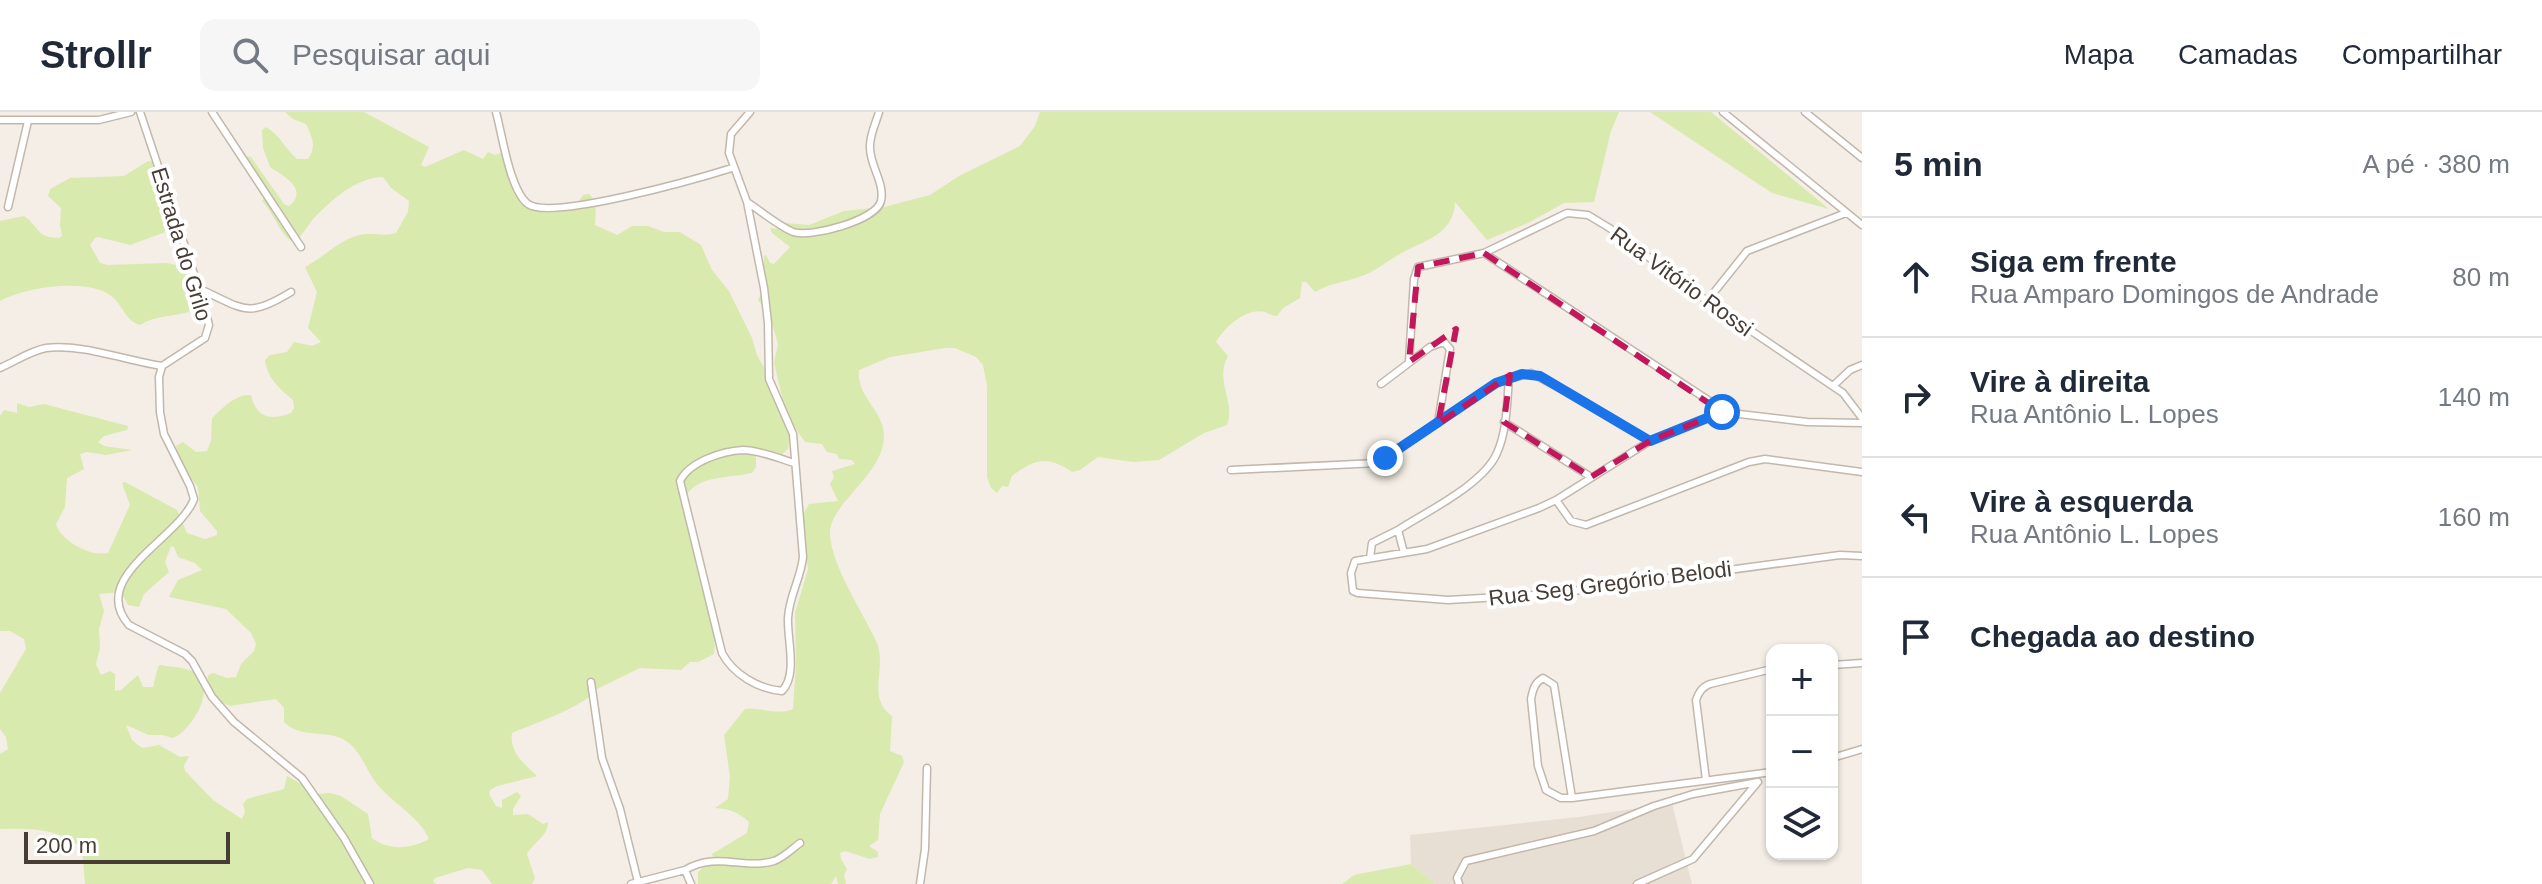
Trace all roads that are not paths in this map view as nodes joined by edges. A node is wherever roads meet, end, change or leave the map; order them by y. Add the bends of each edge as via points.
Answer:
1 (131, 112) edge
2 (140, 112) edge
3 (212, 112) edge
4 (496, 112) edge
5 (750, 112) edge
6 (879, 112) edge
7 (1723, 112) edge
8 (1805, 112) edge
9 (0, 120) edge
10 (28, 121) junction
11 (1862, 158) edge
12 (732, 168) junction
13 (747, 202) junction
14 (8, 207) dead end
15 (1846, 213) junction
16 (1862, 225) edge
17 (301, 247) dead end
18 (1484, 253) junction
19 (199, 289) junction
20 (291, 292) dead end
21 (1707, 301) junction
22 (1409, 362) junction
23 (1862, 365) edge
24 (162, 366) junction
25 (0, 368) edge
26 (1509, 378) junction
27 (1381, 384) dead end
28 (1833, 386) junction
29 (1722, 412) junction
30 (1862, 420) edge
31 (1504, 422) junction
32 (1438, 424) junction
33 (1650, 441) junction
34 (794, 463) junction
35 (1231, 470) dead end
36 (1862, 472) edge
37 (1591, 477) junction
38 (1556, 500) junction
39 (1398, 530) junction
40 (1404, 553) junction
41 (1862, 556) edge
42 (1370, 558) junction
43 (1862, 663) edge
44 (1838, 665) edge
45 (1766, 671) edge
46 (591, 682) dead end
47 (1862, 749) edge
48 (1838, 756) edge
49 (927, 768) dead end
50 (1766, 773) edge
51 (1766, 775) edge
52 (1706, 780) junction
53 (1758, 782) junction
54 (1572, 798) junction
55 (800, 843) dead end
56 (685, 870) junction
57 (634, 883) edge
58 (370, 884) edge
59 (691, 884) edge
60 (920, 884) edge
61 (1459, 884) edge
62 (1637, 884) edge

1 - 10 street via 99,120
2 - 19 street, Estrada do Grilo
3 - 17 street
4 - 12 street via 517,190 537,209 680,184
5 - 12 street via 731,134
6 - 13 street via 870,148 882,199 871,215 807,234 793,232
7 - 15 street
8 - 11 street
9 - 10 street
10 - 14 street
12 - 13 street
13 - 34 street via 767,315 769,379 789,420
15 - 16 street
15 - 21 street via 1747,251
18 - 21 street, Rua Vitório Rossi via 1577,212 1611,229
18 - 22 street via 1418,267
18 - 29 street
19 - 20 street via 256,310
19 - 24 street, Estrada do Grilo via 208,334
21 - 28 street, Rua Vitório Rossi
22 - 27 street
22 - 32 street via 1439,343 1450,349
23 - 28 street
24 - 25 street via 51,348
24 - 58 street via 158,391 164,434 194,499 129,570 120,592 123,617 185,654 234,722 302,778
26 - 31 street
26 - 32 street
26 - 33 street via 1540,376
28 - 30 street, Rua Vitório Rossi via 1853,403
29 - 30 street via 1807,422
29 - 33 street
31 - 37 street
31 - 39 street via 1497,455 1483,473
32 - 35 street via 1377,463
33 - 37 street
34 - 34 street via 803,557 790,602 790,678 782,691 736,671 722,653 680,481 693,465 743,450
36 - 38 street via 1765,459 1749,462 1586,525 1571,521
37 - 38 street
38 - 40 street via 1446,543
39 - 40 street
39 - 42 street via 1372,543
40 - 42 street
41 - 42 street, Rua Seg Gregório Belodi via 1551,594 1448,600 1358,593 1351,588 1352,565
43 - 44 street
45 - 52 street via 1704,687 1696,700
46 - 57 street via 602,758 620,809
47 - 48 street
49 - 60 street
50 - 52 street
51 - 53 street
52 - 54 street
53 - 61 street via 1693,794 1594,831 1466,861
53 - 62 street via 1693,859
54 - 54 street via 1546,790 1540,775 1531,699 1543,678 1554,685
55 - 56 street via 774,861 711,860
56 - 57 street
56 - 59 street

